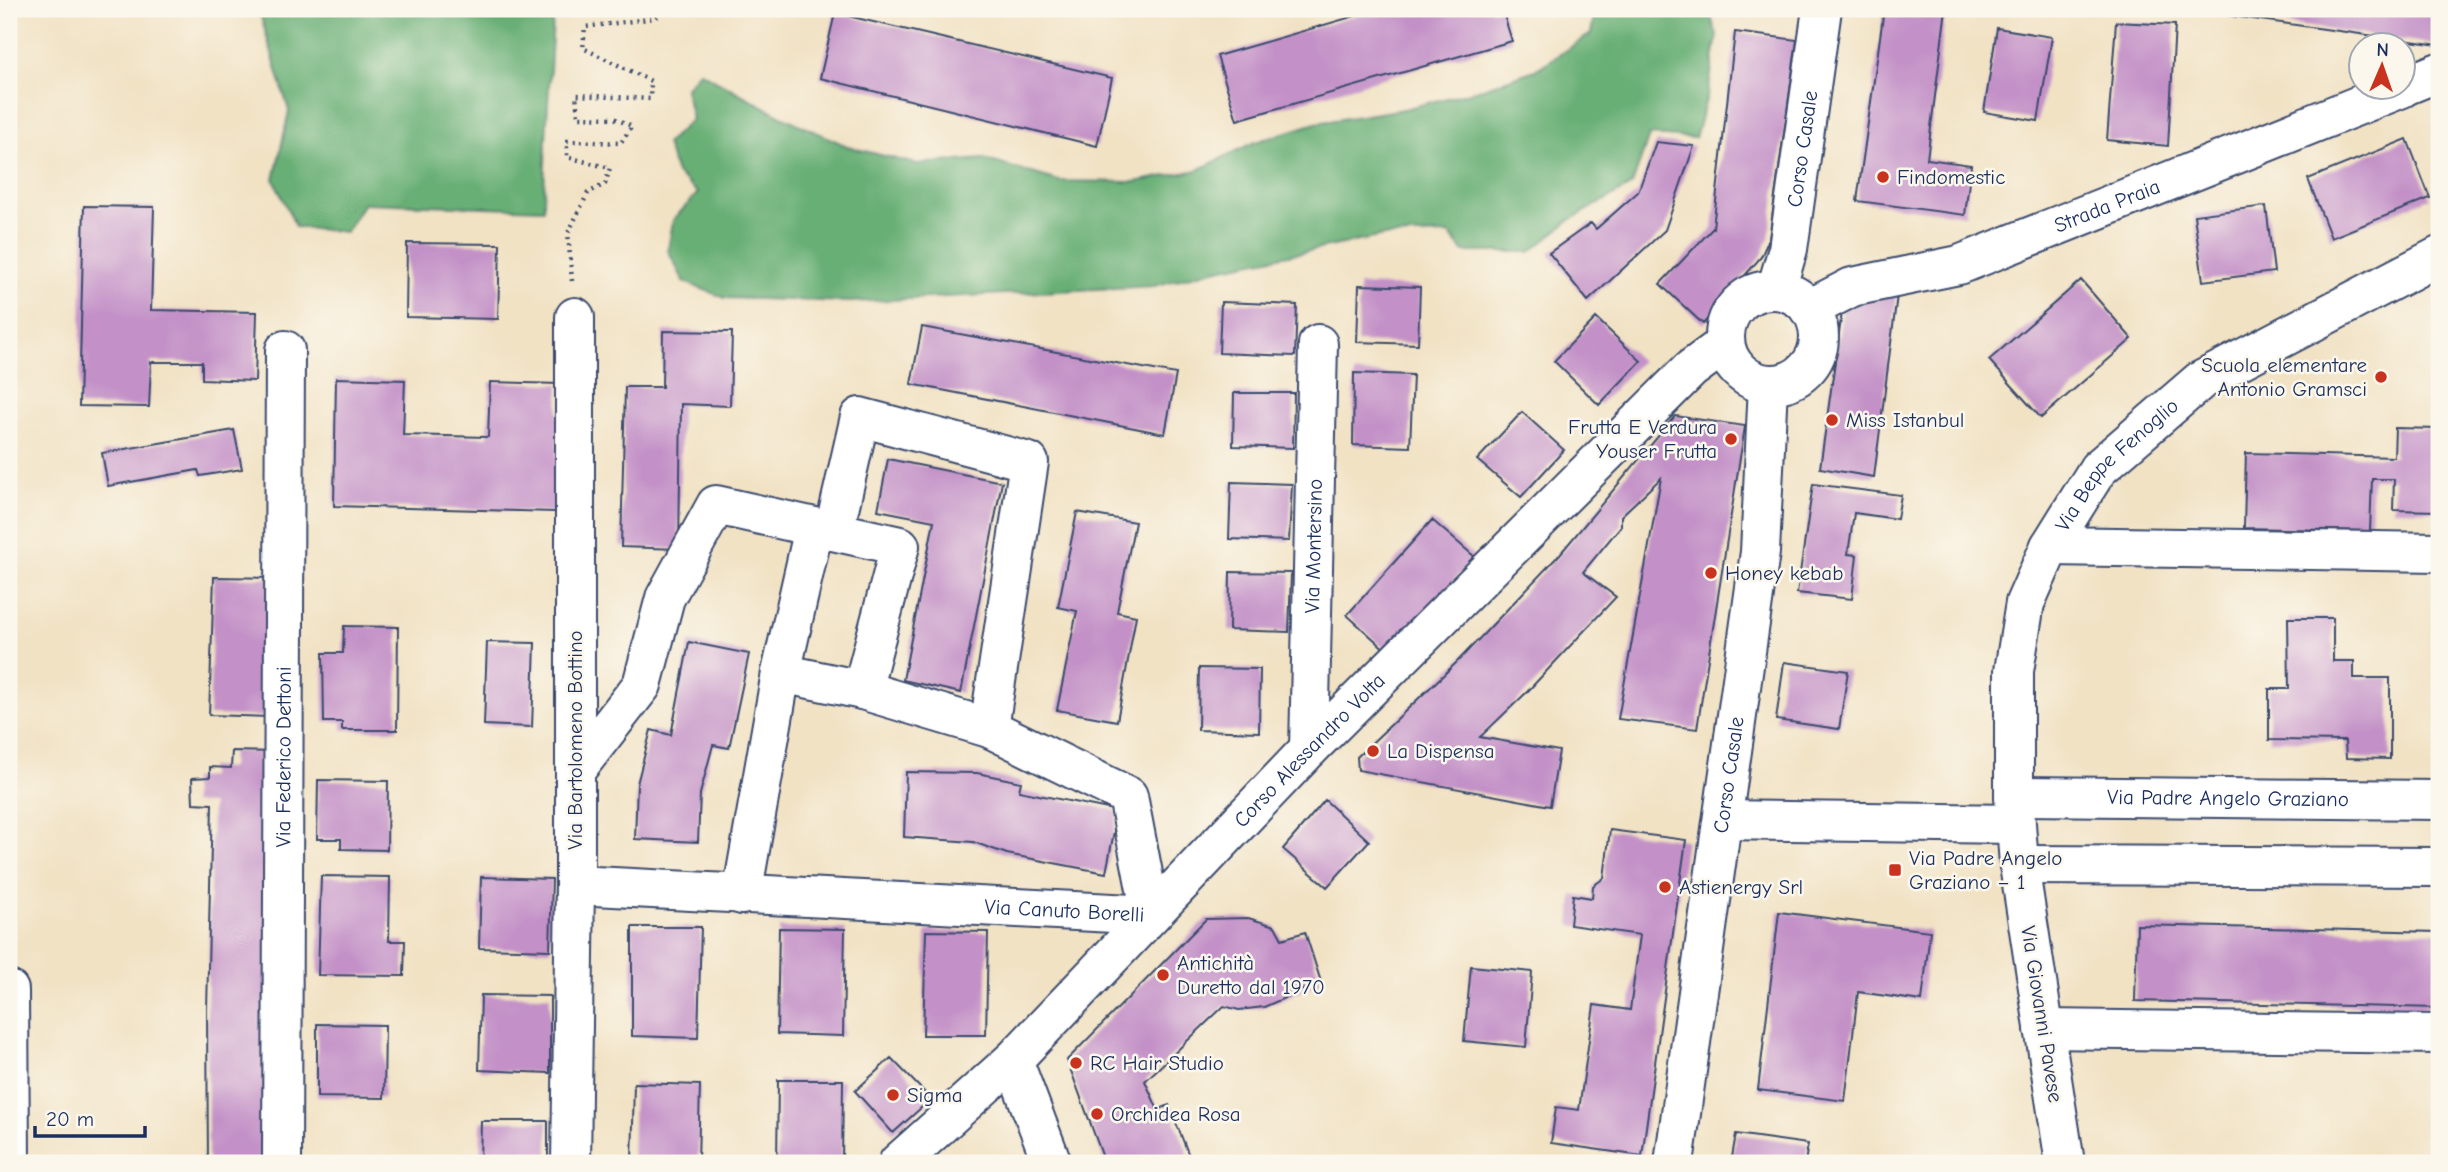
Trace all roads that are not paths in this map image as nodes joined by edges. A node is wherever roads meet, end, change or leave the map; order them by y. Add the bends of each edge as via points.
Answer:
1 (1822, 9) edge
2 (2439, 72) edge
3 (2416, 81) edge
4 (2365, 102) edge
5 (2439, 256) edge
6 (1776, 290) junction
7 (1810, 309) junction
8 (575, 317) road end
9 (1318, 344) dead end
10 (1725, 344) junction
11 (285, 350) dead end
12 (1768, 385) junction
13 (824, 529) junction
14 (2050, 546) junction
15 (2439, 552) edge
16 (781, 673) junction
17 (862, 690) junction
18 (989, 728) junction
19 (1309, 749) junction
20 (575, 771) junction
21 (2439, 800) edge
22 (2015, 810) junction
23 (1723, 821) junction
24 (2019, 865) junction
25 (2439, 867) edge
26 (575, 885) junction
27 (742, 895) junction
28 (1151, 915) junction
29 (9, 990) edge
30 (2044, 1029) junction
31 (2439, 1034) edge
32 (1013, 1060) junction
33 (10, 1163) edge
34 (282, 1163) edge
35 (571, 1163) edge
36 (898, 1163) edge
37 (1052, 1163) edge
38 (1674, 1163) edge
39 (2065, 1163) edge

1 - 6 street, Corso Casale via 1788,249
2 - 3 street, Strada Praia
4 - 7 street, Strada Praia via 1959,265 1852,287
5 - 14 street, Via Beppe Fenoglio via 2200,381 2098,469
6 - 7 street via 1793,295
6 - 10 street via 1762,291 1737,304 1729,316
7 - 12 street via 1819,333 1811,364 1785,383
8 - 20 street, Via Bartolomeno Bottino
9 - 19 street, Via Montersino
10 - 12 street via 1740,372
10 - 19 street, Corso Alessandro Volta via 1690,369
11 - 34 street, Via Federico Dettoni
12 - 23 street, Corso Casale via 1760,552
13 - 16 street
13 - 17 street via 900,546
13 - 18 street via 860,417 1029,462
13 - 20 street via 716,505 665,597 642,685
14 - 15 street
14 - 22 street, Via Beppe Fenoglio via 2025,603 2014,671
16 - 17 street, Via Canuto Borelli
16 - 27 street
17 - 18 street, Via Canuto Borelli
18 - 28 street, Via Canuto Borelli via 1129,796
19 - 28 street, Corso Alessandro Volta
20 - 26 street, Via Bartolomeno Bottino
21 - 22 street, Via Padre Angelo Graziano
22 - 23 street, Via Padre Angelo Graziano
22 - 24 street, Via Giovanni Pavese
23 - 38 street, Corso Casale
24 - 25 street
24 - 30 street, Via Giovanni Pavese
26 - 27 street, Via Canuto Borelli
26 - 35 street, Via Bartolomeno Bottino
27 - 28 street, Via Canuto Borelli
28 - 32 street, Corso Alessandro Volta
29 - 33 street
30 - 31 street
30 - 39 street, Via Giovanni Pavese
32 - 36 street, Corso Alessandro Volta
32 - 37 street

